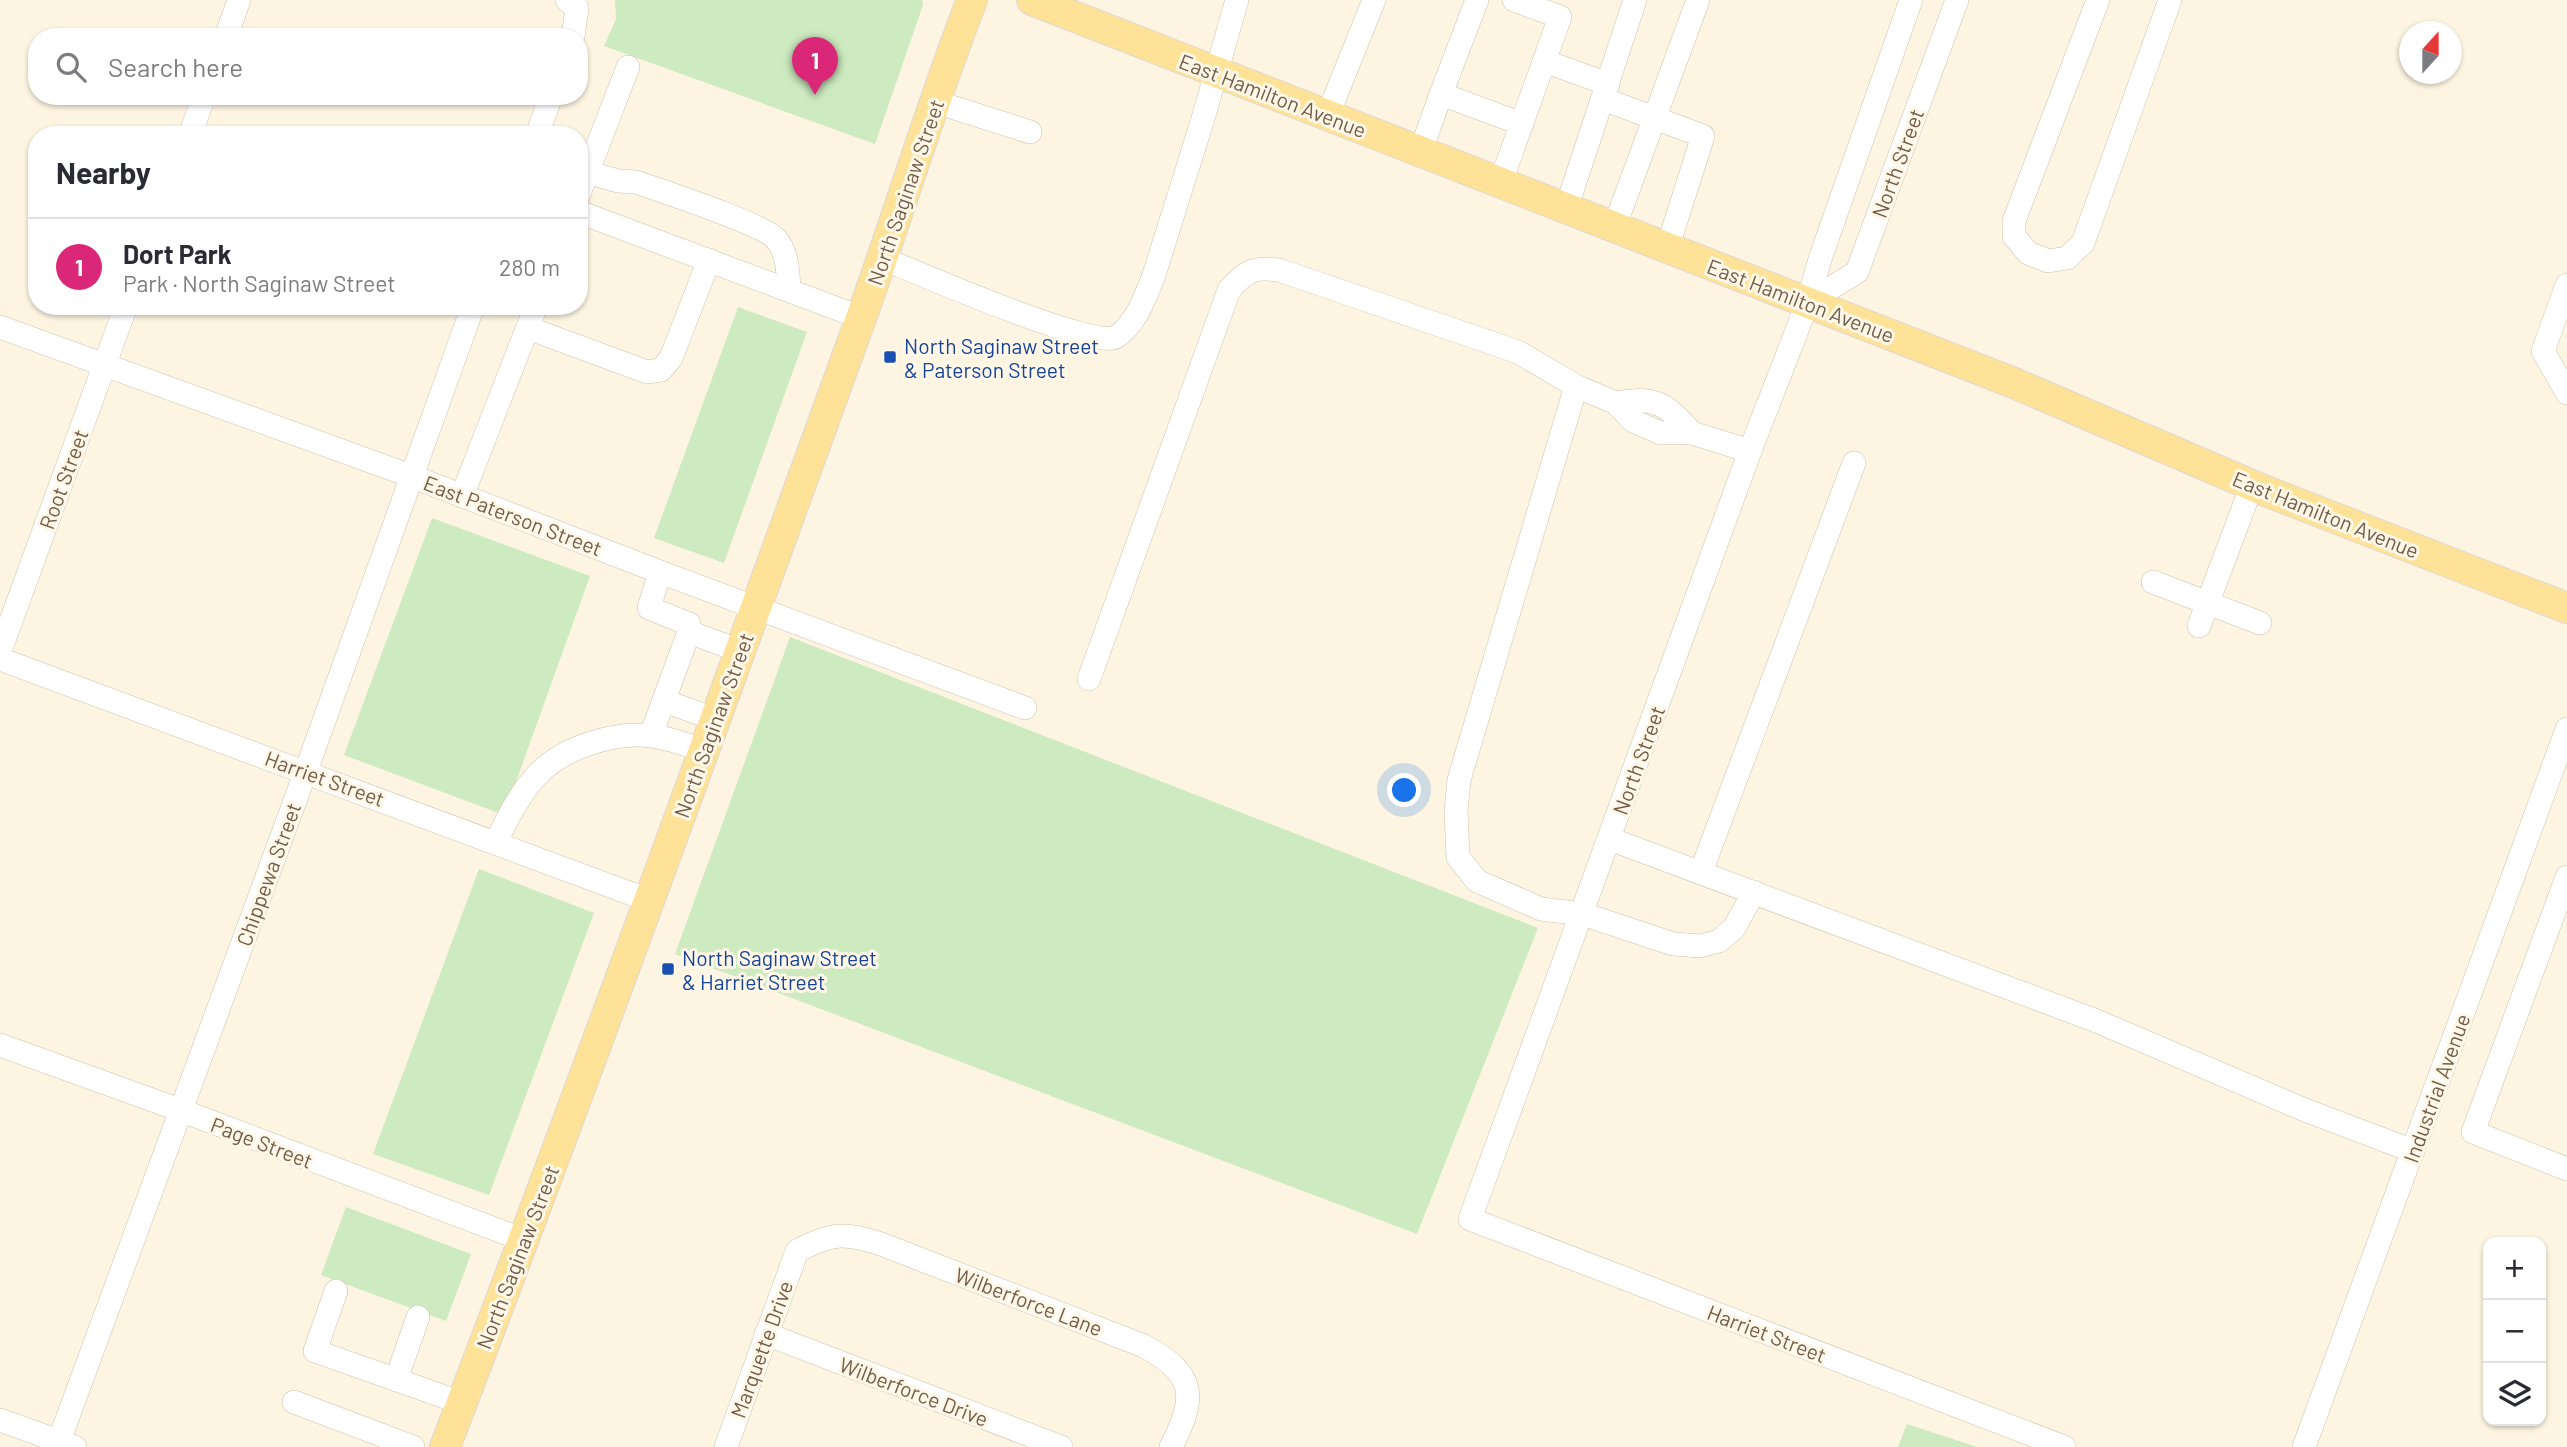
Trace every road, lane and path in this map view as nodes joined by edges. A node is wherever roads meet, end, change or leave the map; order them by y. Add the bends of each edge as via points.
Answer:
1 (239, 0) edge
2 (972, 0) edge
3 (1032, 0) edge
4 (1237, 0) edge
5 (1374, 0) edge
6 (1477, 0) edge
7 (1514, 0) edge
8 (1634, 0) edge
9 (1698, 0) edge
10 (1911, 0) edge
11 (1958, 0) edge
12 (2098, 0) edge
13 (2170, 0) edge
14 (572, 4) edge
15 (229, 28) edge
16 (573, 28) edge
17 (1544, 61) junction
18 (628, 67) dead end
19 (1216, 74) junction
20 (1605, 92) junction
21 (1441, 94) junction
22 (936, 102) junction
23 (201, 105) edge
24 (548, 105) edge
25 (1327, 117) junction
26 (1654, 120) junction
27 (1521, 124) junction
28 (193, 126) edge
29 (540, 126) edge
30 (1030, 132) dead end
31 (1420, 153) junction
32 (588, 169) edge
33 (588, 172) edge
34 (1500, 184) junction
35 (1566, 209) junction
36 (588, 215) edge
37 (1614, 228) junction
38 (1667, 249) junction
39 (882, 258) junction
40 (709, 260) junction
41 (2567, 285) edge
42 (789, 290) junction
43 (1808, 302) junction
44 (123, 315) edge
45 (471, 315) edge
46 (533, 315) edge
47 (862, 318) junction
48 (0, 327) edge
49 (528, 328) junction
50 (105, 365) junction
51 (1576, 386) junction
52 (2567, 393) edge
53 (1751, 451) junction
54 (1854, 463) dead end
55 (411, 476) junction
56 (2252, 485) junction
57 (462, 496) junction
58 (660, 572) junction
59 (2153, 582) dead end
60 (2207, 603) junction
61 (756, 607) junction
62 (2567, 608) edge
63 (2260, 623) dead end
64 (2199, 626) dead end
65 (689, 632) junction
66 (0, 651) edge
67 (740, 651) junction
68 (0, 659) edge
69 (1089, 679) dead end
70 (664, 701) junction
71 (1025, 708) dead end
72 (715, 719) junction
73 (2567, 729) edge
74 (651, 735) junction
75 (704, 750) junction
76 (306, 771) junction
77 (1610, 838) junction
78 (496, 842) junction
79 (1701, 872) junction
80 (2567, 877) edge
81 (1755, 892) junction
82 (648, 900) junction
83 (1583, 914) junction
84 (0, 1045) edge
85 (180, 1110) junction
86 (2413, 1151) junction
87 (2567, 1169) edge
88 (1470, 1219) joint
89 (524, 1240) junction
90 (797, 1251) joint
91 (337, 1291) dead end
92 (418, 1317) dead end
93 (766, 1334) junction
94 (396, 1380) junction
95 (294, 1402) dead end
96 (461, 1403) junction
97 (0, 1420) edge
98 (368, 1439) edge
99 (67, 1444) edge
100 (413, 1447) edge
101 (445, 1447) edge
102 (726, 1447) edge
103 (1061, 1447) edge
104 (1171, 1447) edge
105 (2063, 1447) edge
106 (2304, 1447) edge

1 - 15 street
2 - 22 main road, North Saginaw Street
3 - 19 main road, East Hamilton Avenue
4 - 19 street
5 - 25 street
6 - 21 street
7 - 17 street via 1560,16
8 - 20 street
9 - 26 street
10 - 43 street, North Street
11 - 43 street, North Street via 1857,272
12 - 13 street via 2014,221 2014,236 2028,253 2048,261 2067,258 2083,243
14 - 16 street
17 - 20 street
17 - 27 street
18 - 32 street
19 - 25 main road, East Hamilton Avenue
19 - 39 street via 1144,303 1115,338 1088,336 1003,308
20 - 26 street
20 - 35 street
21 - 27 street
21 - 31 street
22 - 30 street
22 - 39 main road, North Saginaw Street
23 - 28 street
24 - 29 street
25 - 31 main road, East Hamilton Avenue
26 - 37 street
26 - 38 street via 1703,136
27 - 34 street
31 - 34 main road, East Hamilton Avenue
33 - 42 street via 636,182 776,238 786,258
34 - 35 main road, East Hamilton Avenue
35 - 37 main road, East Hamilton Avenue
36 - 40 street
37 - 38 main road, East Hamilton Avenue
38 - 43 main road, East Hamilton Avenue
39 - 47 main road, North Saginaw Street
40 - 42 street
40 - 49 street via 671,358 661,370 647,372
41 - 52 street via 2543,351
42 - 47 street
43 - 53 street, North Street
43 - 56 main road, East Hamilton Avenue via 2014,383
44 - 50 street, Root Street
45 - 55 street, Chippewa Street
46 - 49 street
47 - 61 main road, North Saginaw Street
48 - 50 street, East Paterson Street
49 - 57 street
50 - 55 street, East Paterson Street
50 - 66 street, Root Street
51 - 53 street via 1616,403 1633,421 1661,433 1692,433
51 - 69 street via 1518,352 1480,337 1279,270 1260,268 1245,273 1229,290
51 - 83 street via 1459,779 1456,811 1458,857 1477,881 1541,909
53 - 77 street, North Street
54 - 79 street
55 - 57 street, East Paterson Street
55 - 76 street, Chippewa Street
56 - 60 street
56 - 62 main road, East Hamilton Avenue
57 - 58 street, East Paterson Street
58 - 61 street, East Paterson Street
58 - 65 street via 649,608 689,624
59 - 60 street
60 - 63 street
60 - 64 street
61 - 67 main road, North Saginaw Street
61 - 71 street, East Paterson Street
65 - 67 street
65 - 70 street
67 - 72 main road, North Saginaw Street
68 - 76 street, Harriet Street
70 - 72 street
70 - 74 street
72 - 75 main road, North Saginaw Street
73 - 86 street, Industrial Avenue
74 - 75 street
74 - 78 street via 597,740 539,773
75 - 82 main road, North Saginaw Street
76 - 78 street, Harriet Street
76 - 85 street, Chippewa Street
77 - 79 street
77 - 83 street, North Street
78 - 82 street, Harriet Street
79 - 81 street
80 - 87 street via 2473,1132
81 - 83 street via 1734,928 1718,941 1700,946 1673,944
81 - 86 street via 2094,1020
82 - 89 main road, North Saginaw Street
83 - 88 street, North Street
84 - 85 street, Page Street
85 - 89 street, Page Street
85 - 99 street, Chippewa Street
86 - 106 street, Industrial Avenue
88 - 105 street, Harriet Street
89 - 96 main road, North Saginaw Street
90 - 93 street, Marquette Drive
90 - 104 street, Wilberforce Lane via 830,1235 861,1237 1144,1346 1177,1367 1187,1387 1184,1416
91 - 94 street via 315,1351
92 - 94 street
93 - 102 street, Marquette Drive
93 - 103 street, Wilberforce Drive
94 - 96 street
95 - 98 street
96 - 101 main road, North Saginaw Street
97 - 99 street
98 - 100 street

